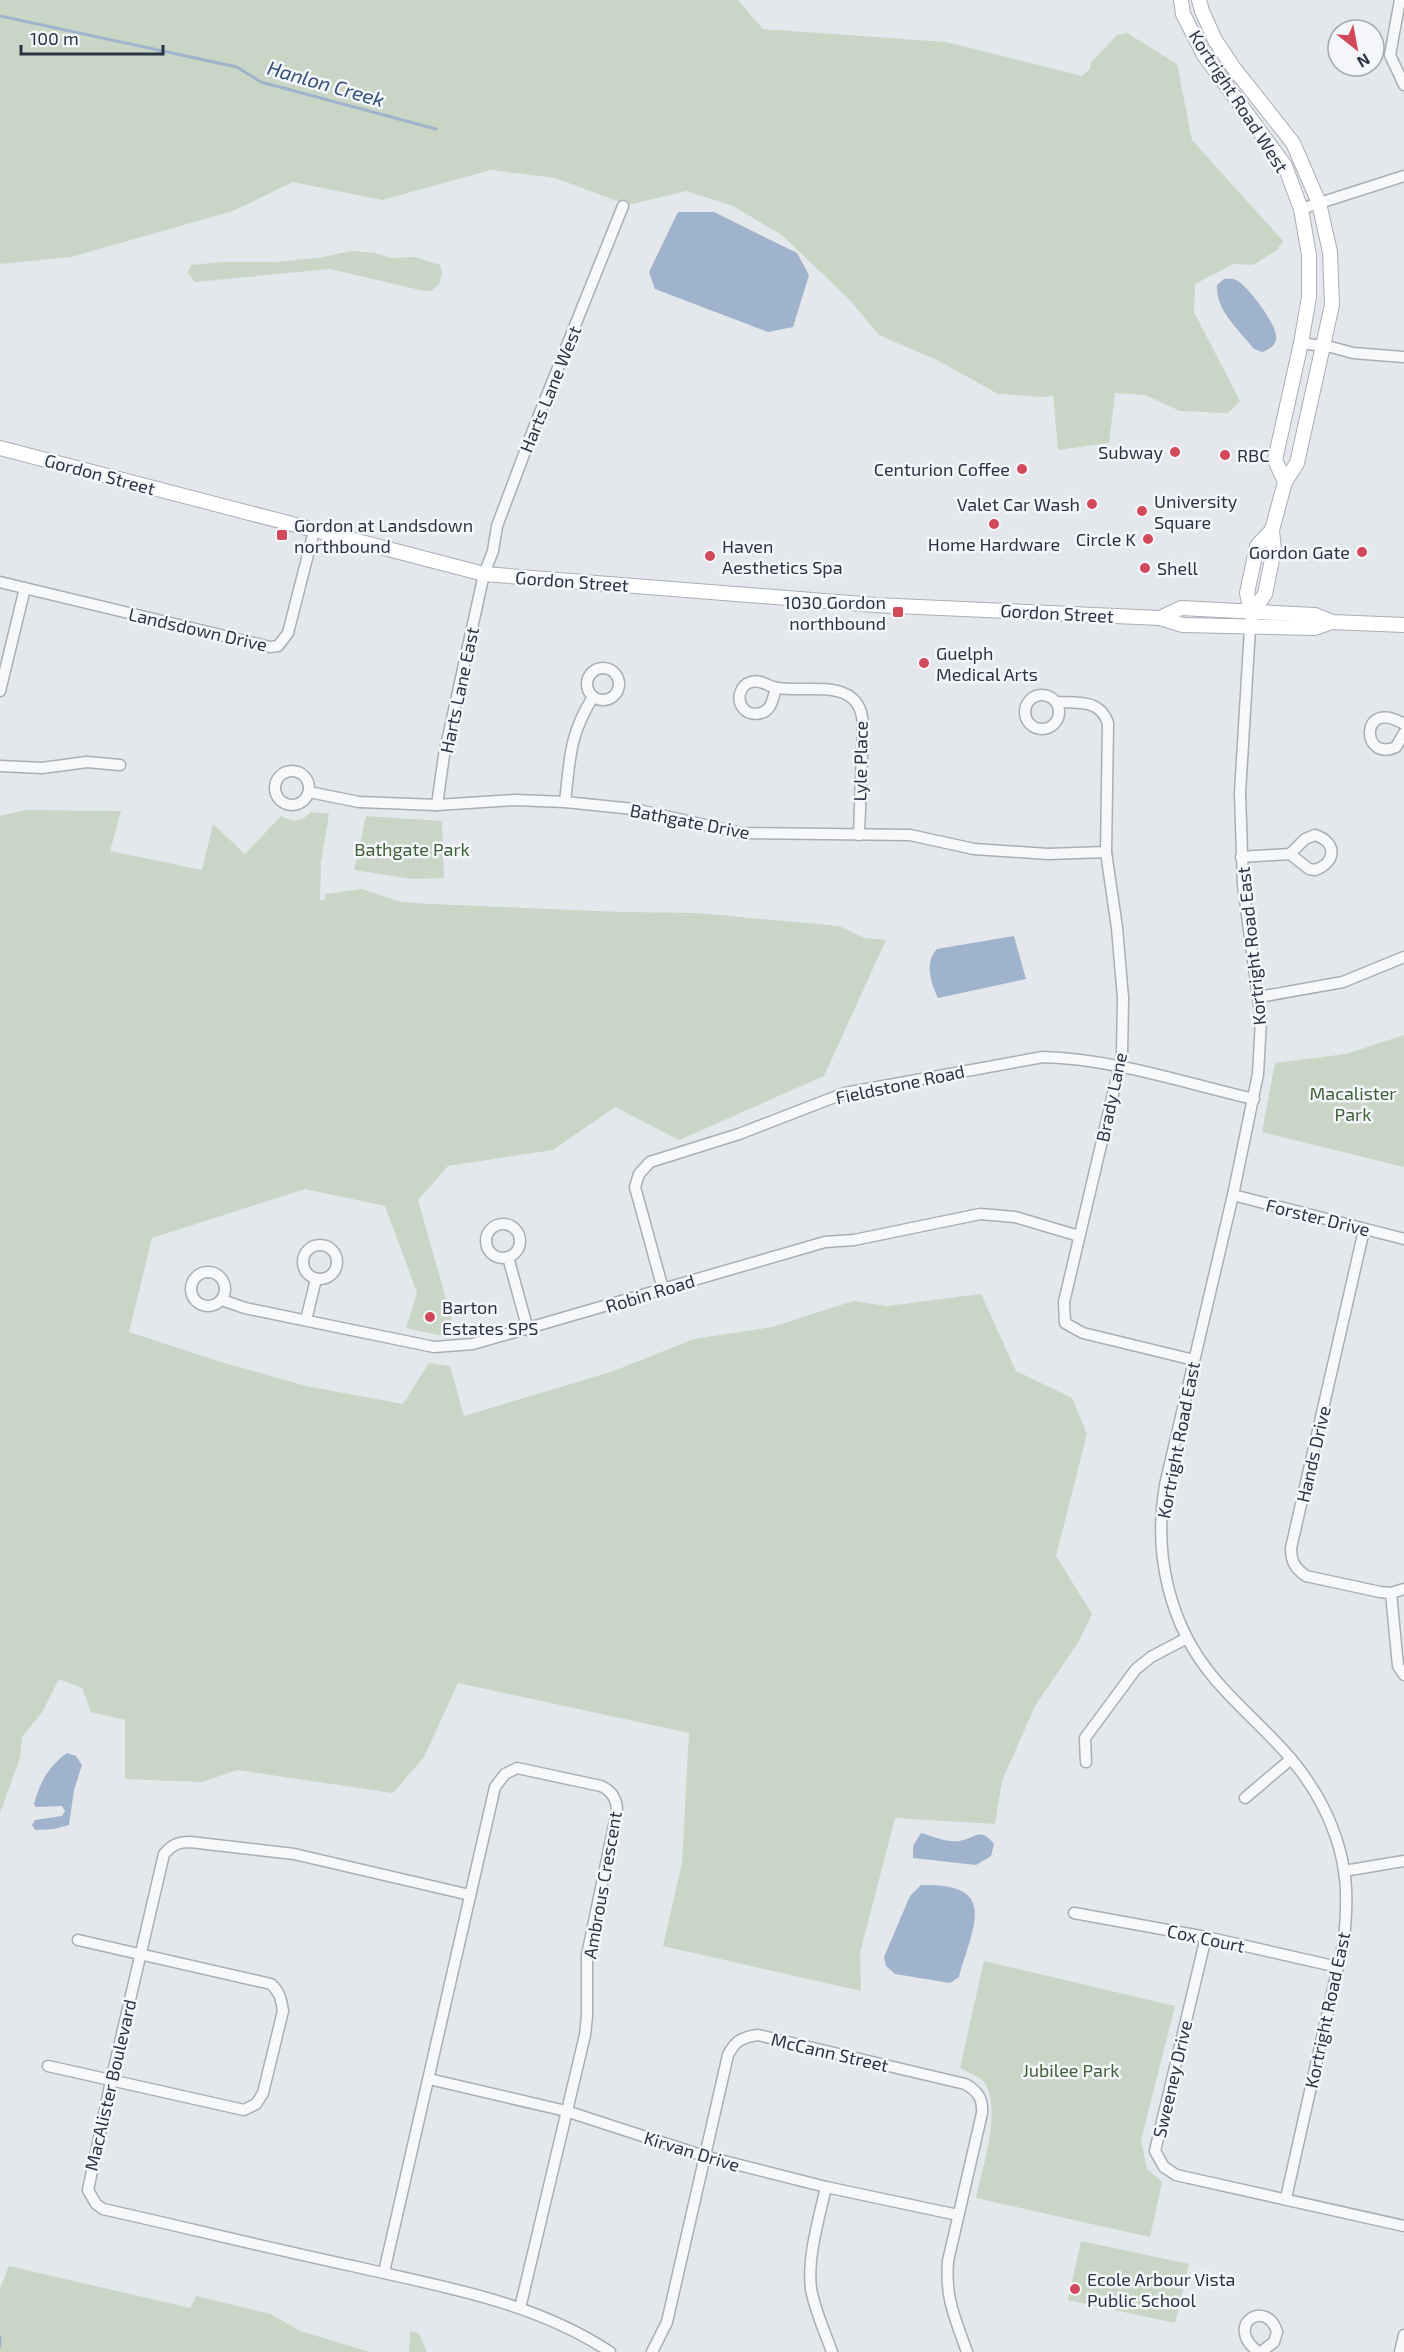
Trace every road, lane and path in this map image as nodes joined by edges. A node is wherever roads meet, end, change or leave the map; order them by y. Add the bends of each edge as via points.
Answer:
1 (1181, 0) edge
2 (1199, 0) edge
3 (1400, 0) edge
4 (1399, 24) edge
5 (1404, 85) edge
6 (1404, 176) edge
7 (1319, 202) junction
8 (623, 206) dead end
9 (1301, 209) junction
10 (1301, 343) junction
11 (1322, 345) junction
12 (1404, 357) edge
13 (0, 448) edge
14 (1285, 482) junction
15 (314, 531) junction
16 (484, 574) junction
17 (0, 582) edge
18 (25, 588) junction
19 (1252, 613) junction
20 (1160, 618) junction
21 (1332, 622) junction
22 (1404, 625) edge
23 (1250, 628) junction
24 (776, 688) dead end
25 (0, 691) edge
26 (593, 697) dead end
27 (1056, 702) dead end
28 (1404, 724) edge
29 (1404, 733) edge
30 (120, 765) dead end
31 (0, 766) edge
32 (309, 792) dead end
33 (565, 802) junction
34 (437, 805) junction
35 (859, 835) junction
36 (1106, 852) junction
37 (1290, 854) dead end
38 (1241, 858) junction
39 (1404, 957) edge
40 (1259, 997) junction
41 (1121, 1065) junction
42 (1254, 1099) junction
43 (1233, 1195) junction
44 (1364, 1230) junction
45 (1079, 1236) junction
46 (1404, 1239) edge
47 (508, 1257) dead end
48 (316, 1279) dead end
49 (663, 1289) junction
50 (222, 1300) dead end
51 (306, 1320) junction
52 (528, 1330) junction
53 (1194, 1360) junction
54 (1404, 1589) edge
55 (1391, 1593) junction
56 (1186, 1638) junction
57 (1404, 1675) edge
58 (1291, 1759) junction
59 (1086, 1762) dead end
60 (1245, 1798) dead end
61 (1404, 1861) edge
62 (1344, 1871) junction
63 (470, 1895) junction
64 (1074, 1913) dead end
65 (1206, 1937) junction
66 (78, 1940) dead end
67 (141, 1954) junction
68 (1338, 1967) junction
69 (48, 2066) dead end
70 (429, 2079) junction
71 (111, 2080) junction
72 (566, 2111) junction
73 (704, 2156) junction
74 (826, 2187) junction
75 (1286, 2198) junction
76 (958, 2215) junction
77 (1404, 2226) edge
78 (384, 2272) junction
79 (520, 2308) junction
80 (1404, 2335) edge
81 (610, 2352) edge
82 (652, 2352) edge
83 (832, 2352) edge
84 (967, 2352) edge
85 (1400, 2352) edge

1 - 9 main road, Kortright Road West via 1204,55 1285,166
2 - 7 main road, Kortright Road West via 1215,40 1293,143
3 - 4 street
4 - 5 street via 1390,55
6 - 7 street
7 - 9 street
7 - 11 main road, Kortright Road West via 1330,252 1332,305
8 - 16 street, Harts Lane West via 535,425 497,526
9 - 10 main road, Kortright Road West via 1309,255 1309,297
10 - 11 street
10 - 14 main road, Kortright Road West via 1275,460
11 - 12 street via 1353,353
11 - 14 main road, Kortright Road West via 1297,463
13 - 15 main road, Gordon Street
14 - 19 main road, Kortright Road West via 1272,530 1274,550 1265,594
15 - 16 main road, Gordon Street
15 - 18 street, Landsdown Drive via 288,633 278,646 263,647
16 - 20 main road, Gordon Street via 875,605
16 - 34 street, Harts Lane East via 444,755
17 - 18 street, Landsdown Drive
18 - 25 street
19 - 20 main road, Gordon Street via 1181,608
19 - 21 main road, Gordon Street via 1315,615
19 - 23 main road
20 - 23 main road, Gordon Street via 1184,625
21 - 22 main road, Gordon Street
21 - 23 main road, Gordon Street via 1315,628
23 - 38 street, Kortright Road East via 1240,793
24 - 35 street, Lyle Place via 837,690 851,697 861,709
26 - 33 street via 574,732
27 - 36 street, Brady Lane via 1089,703 1100,708 1107,718
28 - 29 street via 1384,716 1374,721 1369,730 1375,746 1385,750 1396,747
30 - 31 street via 87,762 42,768
32 - 34 street, Bathgate Drive via 359,802
33 - 34 street, Bathgate Drive via 514,800
33 - 35 street, Bathgate Drive via 634,809 741,833
35 - 36 street, Bathgate Drive via 910,835 985,850
36 - 41 street, Brady Lane via 1123,998
37 - 38 street
38 - 40 street, Kortright Road East
39 - 40 street via 1343,982
40 - 42 street, Kortright Road East via 1261,1049
41 - 42 street, Fieldstone Road
41 - 45 street, Brady Lane
41 - 49 street, Fieldstone Road via 1043,1057 844,1093 739,1134 650,1162 639,1174 635,1187
42 - 43 street, Kortright Road East
43 - 44 street, Forster Drive
43 - 53 street, Kortright Road East
44 - 46 street, Forster Drive
44 - 55 street, Hands Drive via 1291,1557 1306,1576
45 - 49 street, Robin Road via 1015,1217 980,1214 854,1240 825,1242
45 - 53 street, Brady Lane via 1064,1302 1065,1323 1083,1333
47 - 52 street
48 - 51 street
49 - 52 street, Robin Road
50 - 51 street, Robin Road
51 - 52 street, Robin Road via 434,1347 473,1344
53 - 56 street, Kortright Road East via 1161,1514 1166,1583
54 - 55 street, Hands Drive
55 - 57 street via 1398,1666
56 - 58 street, Kortright Road East via 1214,1677
56 - 59 street via 1136,1669 1085,1738
58 - 60 street
58 - 62 street, Kortright Road East via 1321,1804
61 - 62 street
62 - 68 street, Kortright Road East via 1346,1915
63 - 67 street, MacAlister Boulevard via 294,1854 180,1842 164,1854
63 - 70 street, Ambrous Crescent
63 - 72 street, Ambrous Crescent via 495,1787 505,1774 525,1769 608,1789 617,1811 587,1955 585,2035
64 - 65 street, Cox Court
65 - 68 street, Cox Court
65 - 75 street, Sweeney Drive via 1155,2151 1164,2167 1176,2175
66 - 67 street
67 - 71 street, MacAlister Boulevard
67 - 71 street via 271,1984 278,1990 283,2010 263,2093 256,2104 244,2110
68 - 75 street, Kortright Road East
69 - 71 street
70 - 72 street, Kirvan Drive
70 - 78 street, Ambrous Crescent
71 - 78 street, MacAlister Boulevard via 88,2182 96,2204
72 - 73 street, Kirvan Drive
72 - 79 street, Ambrous Crescent
73 - 74 street, Kirvan Drive
73 - 76 street, McCann Street via 728,2055 734,2043 758,2035 965,2084 975,2090 982,2113
73 - 82 street, McCann Street via 667,2322
74 - 76 street, Kirvan Drive
74 - 83 street via 810,2281
75 - 77 street
76 - 84 street, McCann Street via 946,2287
78 - 79 street, MacAlister Boulevard
79 - 81 street, MacAlister Boulevard via 563,2324
80 - 85 street

